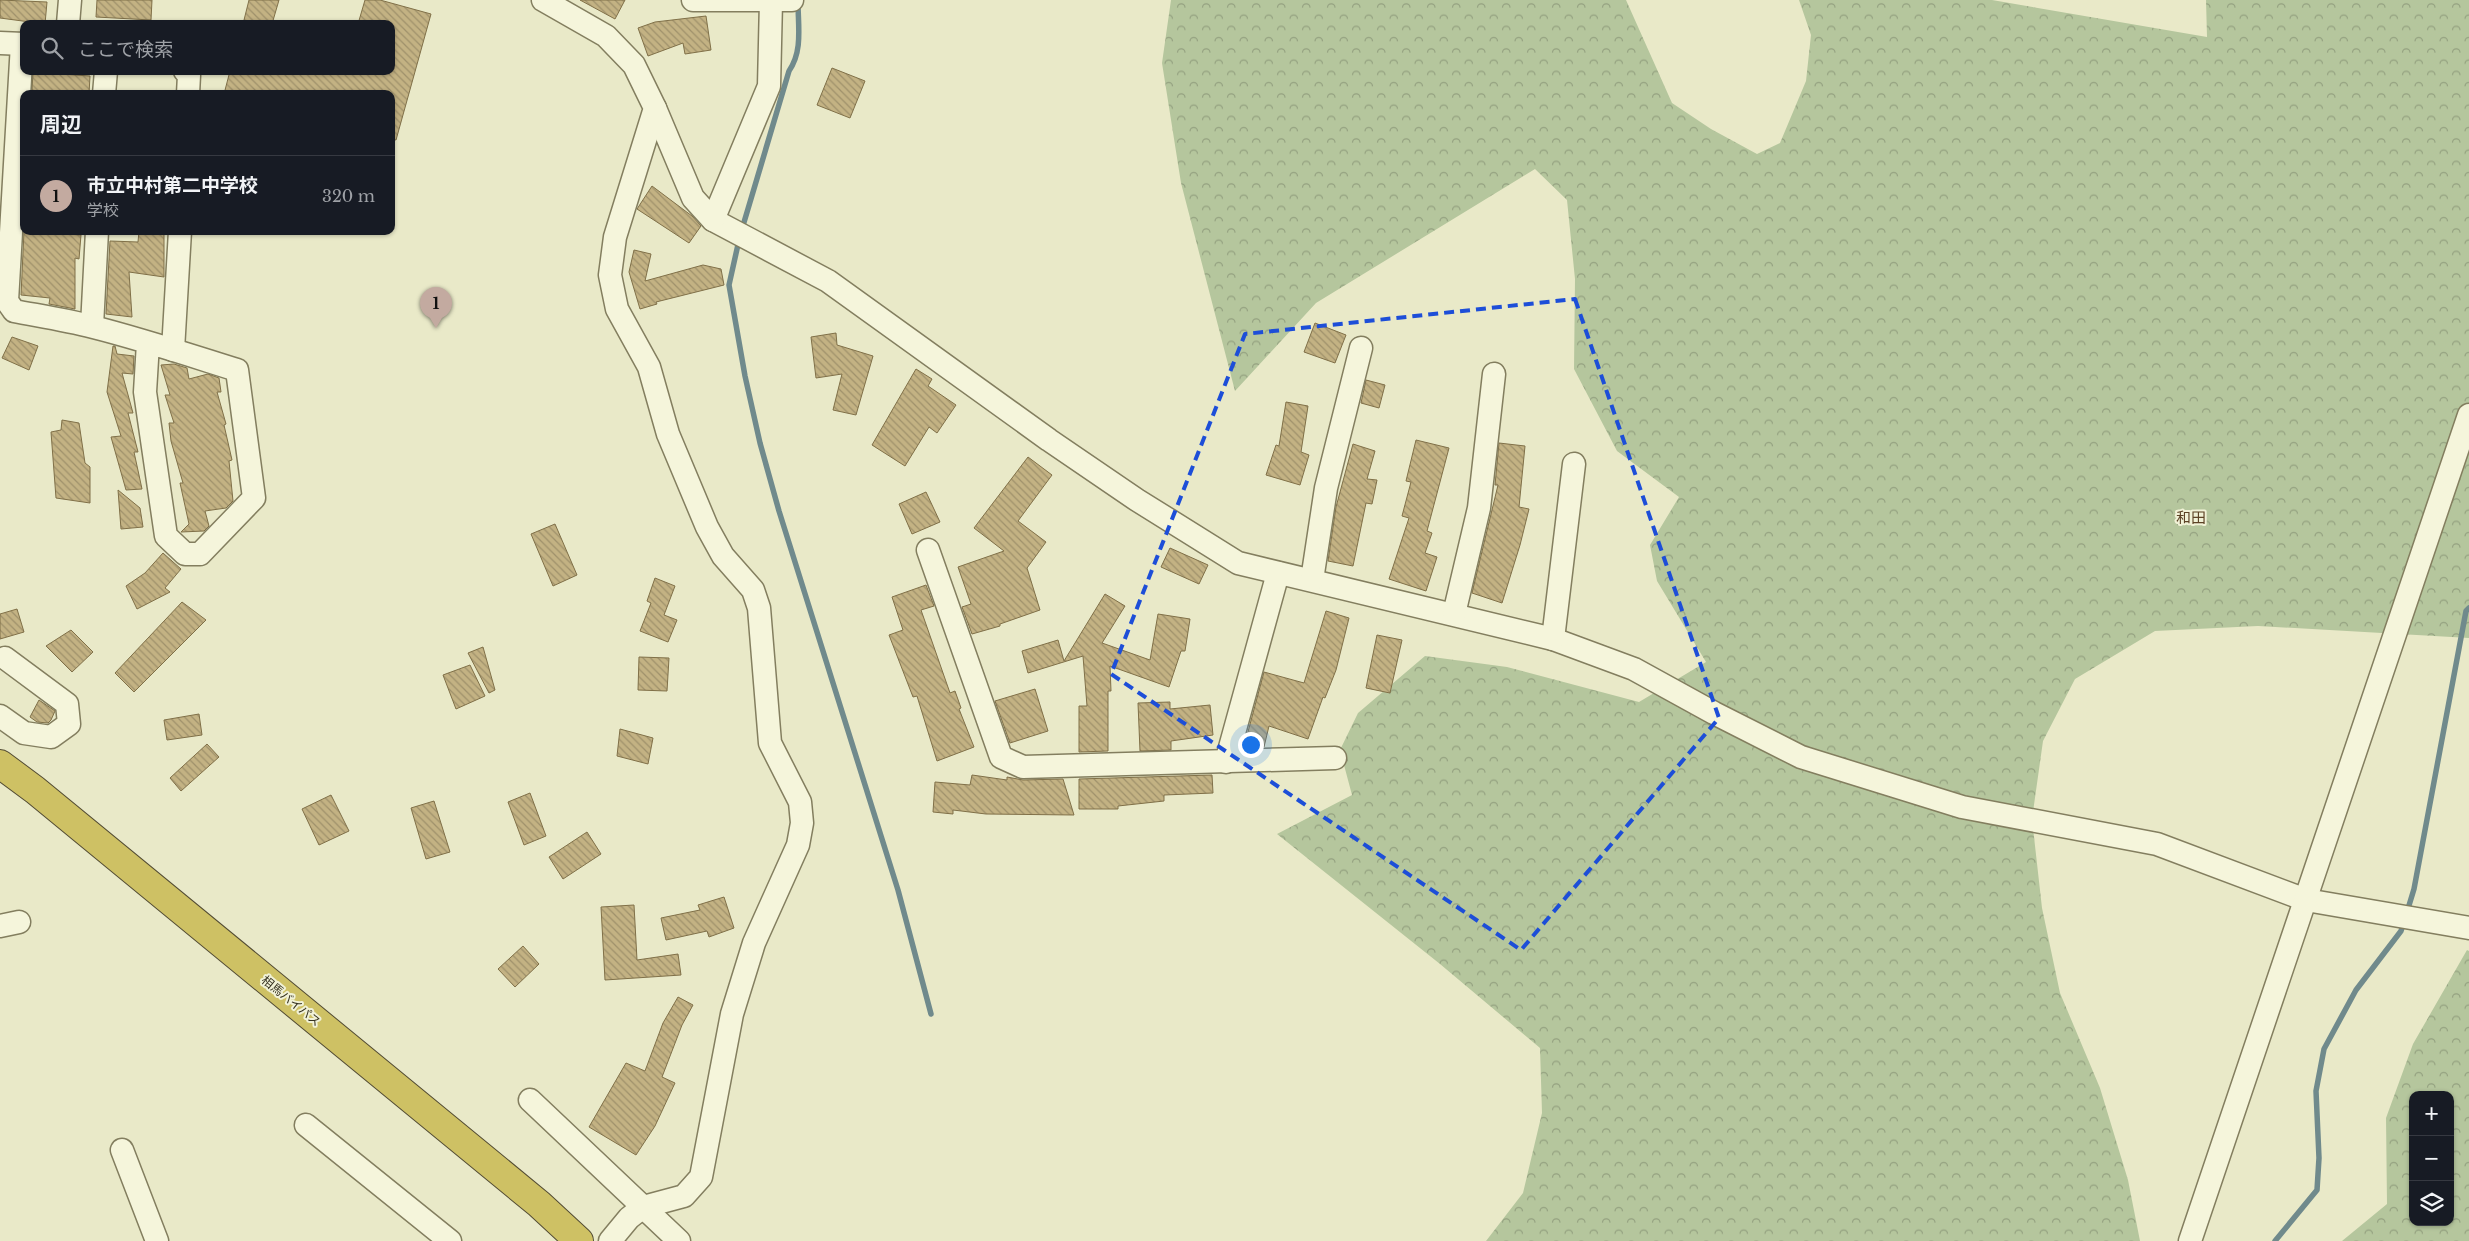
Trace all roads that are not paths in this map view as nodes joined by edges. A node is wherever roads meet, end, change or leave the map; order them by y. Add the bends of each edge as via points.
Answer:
1 (70, 0) edge
2 (543, 0) edge
3 (693, 0) edge
4 (782, 0) edge
5 (68, 20) edge
6 (0, 43) edge
7 (20, 44) edge
8 (21, 75) edge
9 (106, 75) edge
10 (189, 75) edge
11 (20, 90) edge
12 (104, 90) edge
13 (188, 90) edge
14 (20, 92) edge
15 (654, 108) junction
16 (713, 220) junction
17 (97, 235) edge
18 (180, 235) edge
19 (92, 326) junction
20 (148, 342) junction
21 (1361, 348) dead end
22 (173, 350) junction
23 (1494, 374) dead end
24 (2469, 415) edge
25 (1574, 464) dead end
26 (928, 550) dead end
27 (1278, 573) junction
28 (1312, 580) junction
29 (1454, 614) junction
30 (1553, 639) junction
31 (5, 658) dead end
32 (0, 716) edge
33 (1335, 758) dead end
34 (1226, 762) junction
35 (0, 764) edge
36 (2306, 900) junction
37 (2469, 928) edge
38 (530, 1100) dead end
39 (306, 1125) dead end
40 (122, 1150) dead end
41 (636, 1212) junction
42 (157, 1241) edge
43 (450, 1241) edge
44 (580, 1241) edge
45 (610, 1241) edge
46 (679, 1241) edge
47 (2190, 1241) edge

1 - 5 street
2 - 15 street via 606,36 634,65
3 - 4 street
4 - 16 street via 769,86
6 - 7 street
8 - 11 street
9 - 12 street
10 - 13 street
14 - 19 street via 7,301 14,311
15 - 16 street via 693,198
15 - 41 street via 615,237 610,274 617,309 649,367 668,434 706,527 723,556 753,590 760,608 770,743 800,802 802,823 798,845 754,943 732,1014 701,1177 684,1196
16 - 27 street via 828,281 1057,445 1238,563
17 - 19 street
18 - 22 street
19 - 20 street
20 - 22 street
20 - 22 street via 145,392 166,536 185,554 200,554 254,498 237,370
21 - 28 street via 1326,488
23 - 29 street via 1479,508
24 - 36 street
25 - 30 street
26 - 34 street via 1001,757 1023,766
27 - 28 street
27 - 34 street
28 - 29 street
29 - 30 street
30 - 36 street via 1634,669 1801,757 1962,806 2157,844
31 - 32 street via 67,704 69,724 51,737 24,733
33 - 34 street
35 - 44 highway, 相馬バイパス via 539,1204
36 - 37 street
36 - 47 street
38 - 41 street
39 - 43 street
40 - 42 street
41 - 45 street
41 - 46 street

